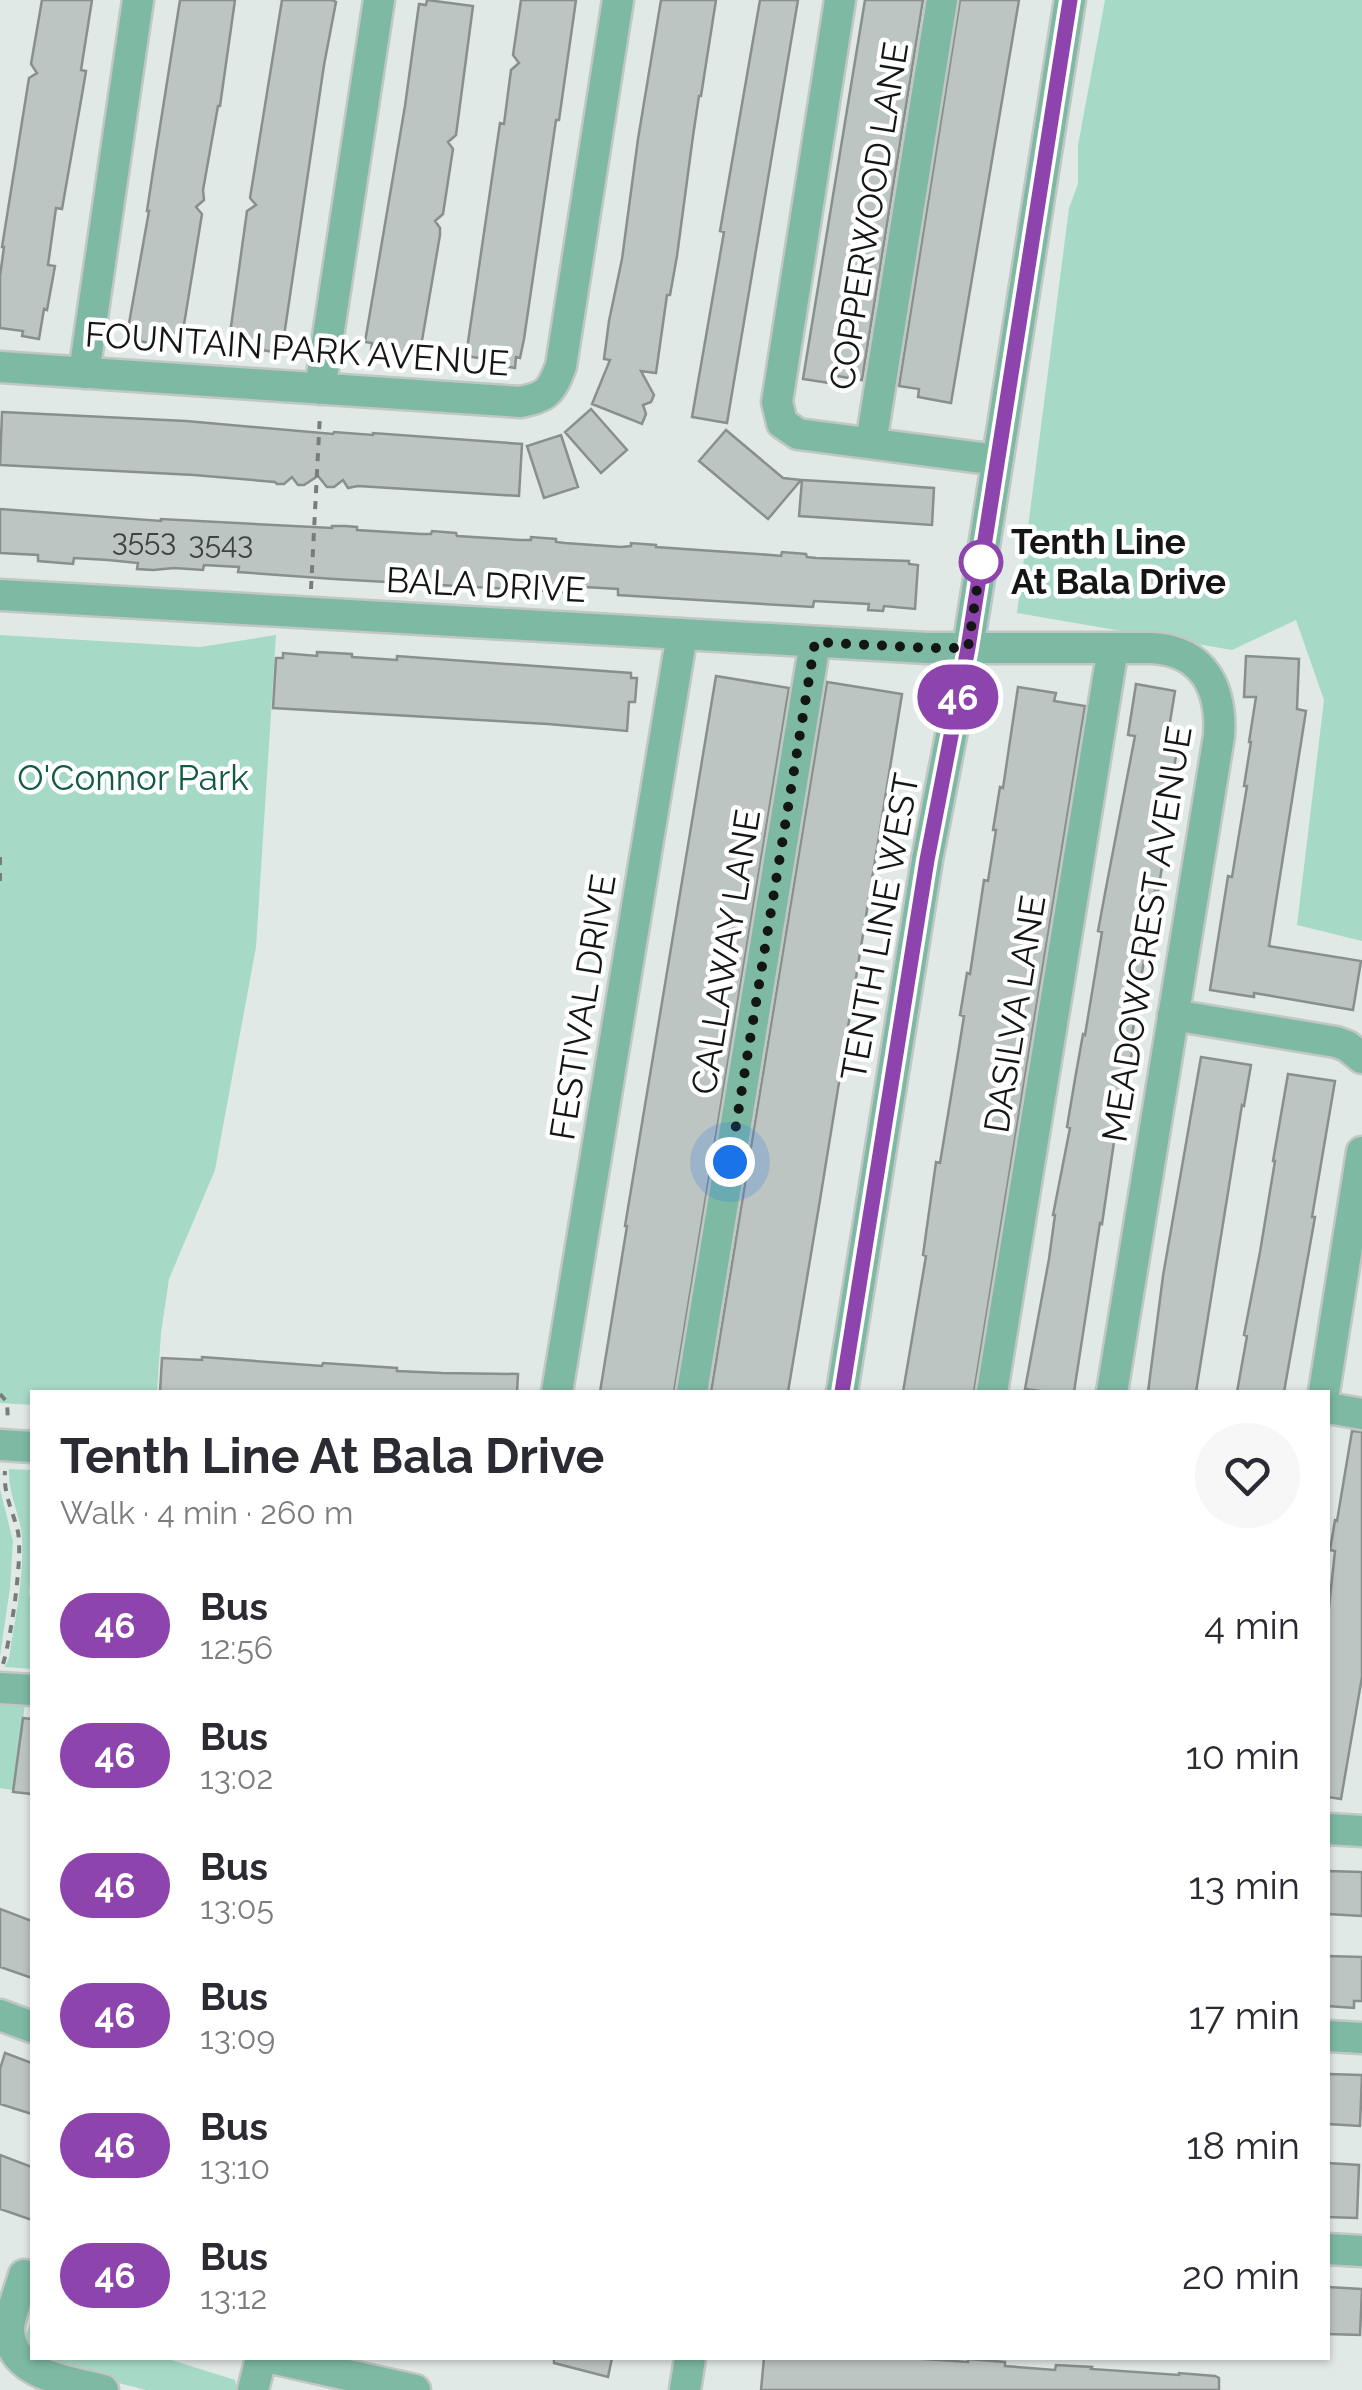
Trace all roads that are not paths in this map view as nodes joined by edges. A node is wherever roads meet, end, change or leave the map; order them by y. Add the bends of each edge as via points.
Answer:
1 (138, 0) edge
2 (379, 0) edge
3 (618, 0) edge
4 (840, 0) edge
5 (942, 0) edge
6 (1070, 0) edge
7 (0, 367) edge
8 (84, 372) junction
9 (320, 399) junction
10 (871, 443) junction
11 (997, 460) junction
12 (0, 595) edge
13 (682, 634) junction
14 (815, 642) junction
15 (968, 648) junction
16 (1113, 648) junction
17 (1172, 1015) junction
18 (1362, 1058) edge
19 (1362, 1152) edge
20 (1358, 1201) edge
21 (558, 1390) edge
22 (692, 1390) edge
23 (842, 1390) edge
24 (992, 1390) edge
25 (1112, 1390) edge
26 (1324, 1390) edge
27 (1330, 1408) edge
28 (1362, 1414) edge
29 (30, 1448) edge
30 (2, 1456) edge
31 (0, 1688) edge
32 (30, 1690) edge
33 (1330, 1829) edge
34 (1362, 1831) edge
35 (0, 2015) edge
36 (30, 2026) edge
37 (1330, 2036) edge
38 (1362, 2038) edge
39 (1330, 2249) edge
40 (1362, 2251) edge
41 (19, 2273) edge
42 (260, 2360) edge
43 (280, 2360) edge
44 (690, 2360) edge
45 (103, 2390) edge
46 (253, 2390) edge
47 (414, 2390) edge
48 (685, 2390) edge

1 - 8 street
2 - 9 street
3 - 9 street, FOUNTAIN PARK AVENUE via 553,388 520,402
4 - 10 street via 777,402 782,423 798,434
5 - 10 street, COPPERWOOD LANE
6 - 11 street, TENTH LINE WEST
7 - 8 street, FOUNTAIN PARK AVENUE
8 - 9 street, FOUNTAIN PARK AVENUE
10 - 11 street
11 - 15 street, TENTH LINE WEST
12 - 13 street, BALA DRIVE
13 - 14 street, BALA DRIVE
13 - 21 street, FESTIVAL DRIVE
14 - 15 street, BALA DRIVE
14 - 22 street, CALLAWAY LANE
15 - 16 street, MEADOWCREST AVENUE
15 - 23 street, TENTH LINE WEST via 927,860
16 - 17 street, MEADOWCREST AVENUE via 1166,648 1188,656 1205,672 1218,708 1219,736
16 - 24 street, DASILVA LANE
17 - 18 street via 1336,1042
17 - 25 street, MEADOWCREST AVENUE
19 - 20 street
20 - 26 street
27 - 28 street
29 - 30 street
31 - 32 street
33 - 34 street
35 - 36 street
37 - 38 street
39 - 40 street
41 - 45 street via 8,2329 18,2356 42,2374
42 - 46 street
43 - 47 street
44 - 48 street

